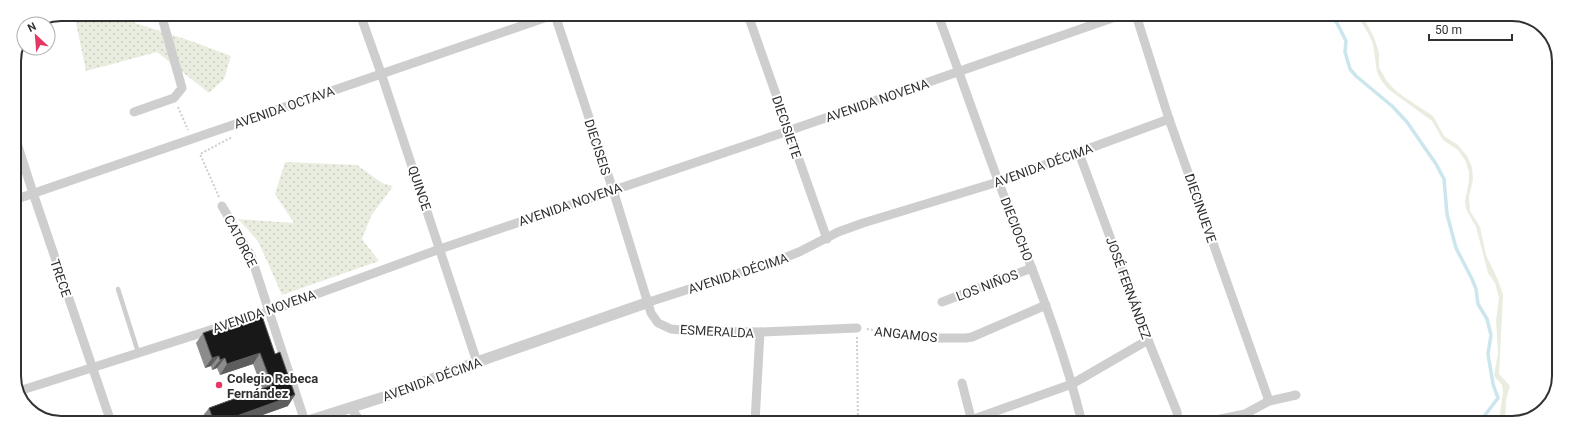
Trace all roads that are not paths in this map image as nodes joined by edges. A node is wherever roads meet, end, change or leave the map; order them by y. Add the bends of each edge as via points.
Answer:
1 (163, 21) edge
2 (363, 21) edge
3 (534, 21) edge
4 (556, 21) edge
5 (750, 21) edge
6 (940, 21) edge
7 (1104, 21) edge
8 (1138, 21) edge
9 (959, 72) junction
10 (382, 73) junction
11 (134, 112) dead end
12 (1169, 119) junction
13 (788, 131) junction
14 (1079, 153) junction
15 (21, 157) edge
16 (998, 182) junction
17 (613, 190) junction
18 (32, 193) junction
19 (21, 197) edge
20 (222, 206) road end
21 (827, 239) junction
22 (440, 249) junction
23 (1032, 268) junction
24 (118, 289) dead end
25 (649, 302) junction
26 (942, 302) dead end
27 (1046, 305) junction
28 (270, 310) junction
29 (857, 328) road end
30 (760, 332) junction
31 (929, 338) road end
32 (1148, 340) junction
33 (138, 352) junction
34 (477, 362) junction
35 (92, 367) junction
36 (962, 383) dead end
37 (1072, 384) junction
38 (23, 390) edge
39 (1296, 395) dead end
40 (1269, 401) junction
41 (350, 408) junction
42 (109, 416) edge
43 (303, 416) edge
44 (324, 416) edge
45 (356, 416) edge
46 (756, 416) edge
47 (971, 416) edge
48 (986, 416) edge
49 (1080, 416) edge
50 (1177, 416) edge
51 (1235, 416) edge

1 - 11 street via 182,88 174,98
2 - 10 street, QUINCE
3 - 10 street, AVENIDA OCTAVA
4 - 17 street, DIECISEIS
5 - 13 street, DIECISIETE
6 - 9 street, DIECIOCHO
7 - 9 street, AVENIDA NOVENA
8 - 12 street, DIECINUEVE
9 - 13 street, AVENIDA NOVENA
9 - 16 street, DIECIOCHO
10 - 18 street, AVENIDA OCTAVA
10 - 22 street, QUINCE
12 - 14 street, AVENIDA DÉCIMA
12 - 40 street, DIECINUEVE
13 - 17 street, AVENIDA NOVENA
13 - 21 street, DIECISIETE
14 - 16 street, AVENIDA DÉCIMA
14 - 32 street, JOSÉ FERNÁNDEZ
15 - 18 street, TRECE
16 - 21 street, AVENIDA DÉCIMA via 863,222
16 - 23 street, DIECIOCHO
17 - 22 street, AVENIDA NOVENA
17 - 25 street, DIECISEIS
18 - 19 street, AVENIDA OCTAVA
18 - 35 street, TRECE
20 - 28 street, CATORCE via 251,256
21 - 25 street, AVENIDA DÉCIMA via 776,261
22 - 28 street, AVENIDA NOVENA
22 - 34 street, QUINCE
23 - 26 street, LOS NIÑOS
23 - 27 street, DIECIOCHO
24 - 33 lane
25 - 30 street, ESMERALDA via 651,313 658,323 671,329
25 - 34 street, AVENIDA DÉCIMA
27 - 31 street, ANGAMOS via 972,337
27 - 37 street, DIECIOCHO
28 - 33 street, AVENIDA NOVENA
28 - 43 street, CATORCE
29 - 30 street, ANGAMOS
30 - 46 street, ESMERALDA
32 - 37 street
32 - 50 street, JOSÉ FERNÁNDEZ
33 - 35 street, AVENIDA NOVENA
34 - 41 street, AVENIDA DÉCIMA
35 - 38 street, AVENIDA NOVENA
35 - 42 street, TRECE
36 - 47 street
37 - 48 street
37 - 49 street, DIECIOCHO
39 - 40 street
40 - 51 street via 1245,414
41 - 44 street, AVENIDA DÉCIMA
41 - 45 street

